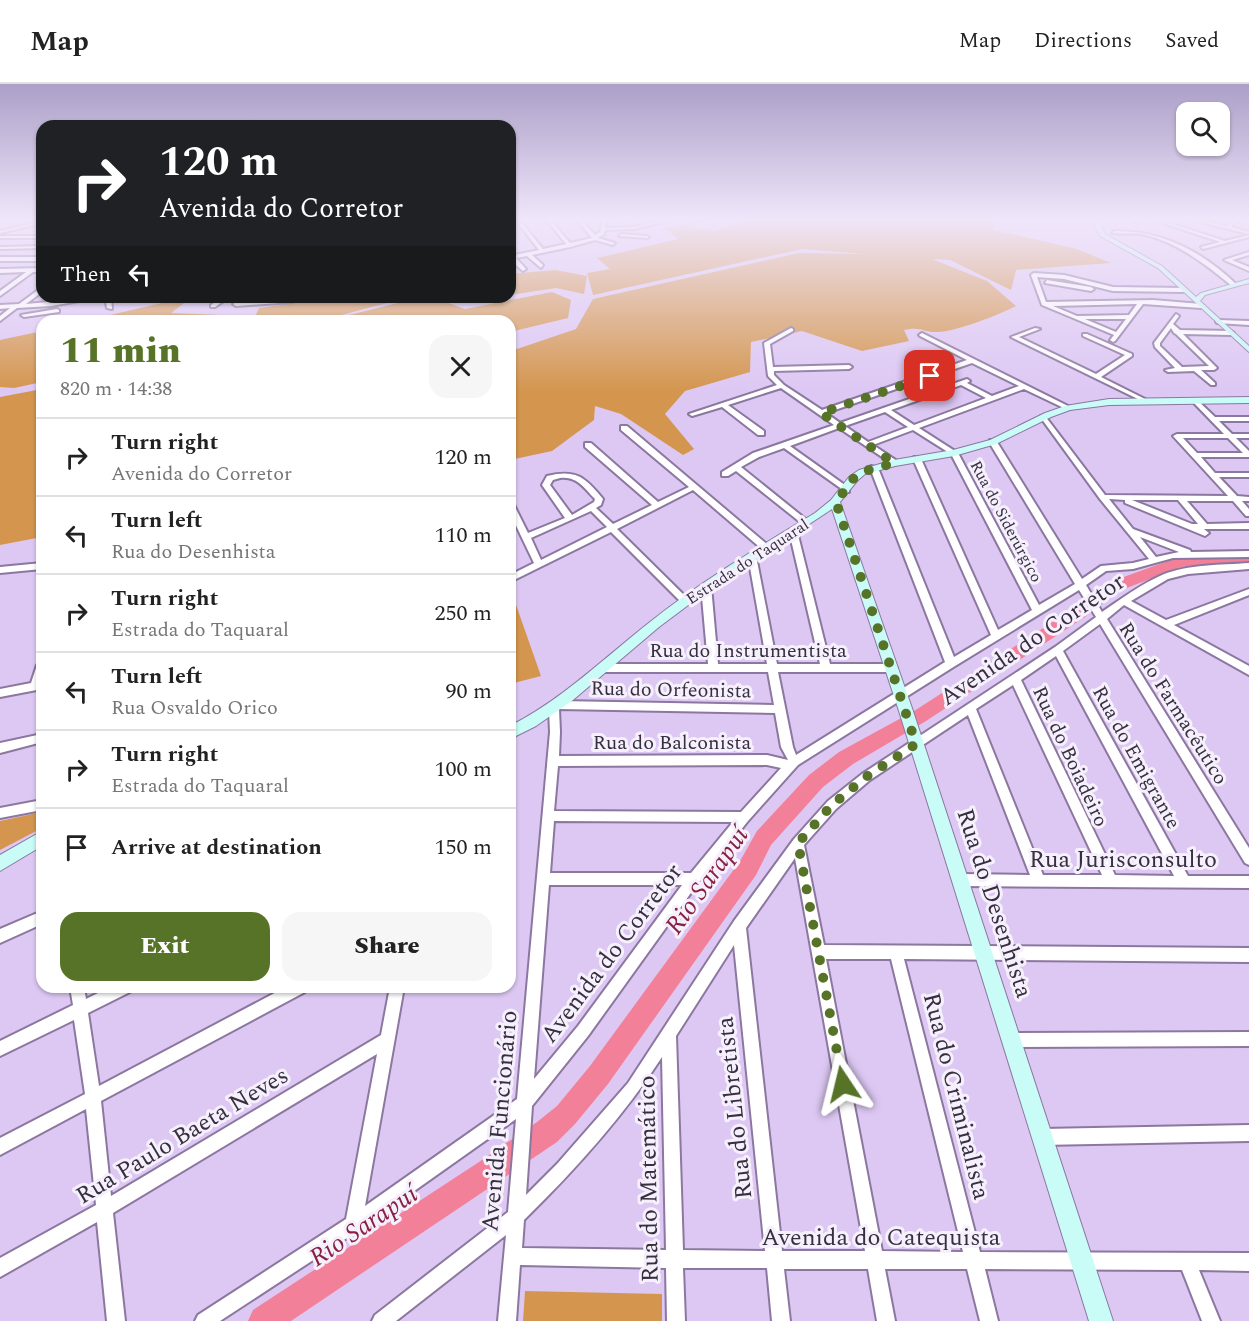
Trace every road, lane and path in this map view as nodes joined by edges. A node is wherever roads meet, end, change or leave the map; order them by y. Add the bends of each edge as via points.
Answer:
1 (24, 276) edge
2 (1167, 276) edge
3 (1222, 276) edge
4 (1249, 281) edge
5 (1176, 284) junction
6 (1234, 285) junction
7 (1183, 290) junction
8 (1197, 290) junction
9 (1213, 291) junction
10 (36, 293) edge
11 (0, 294) edge
12 (58, 303) edge
13 (109, 303) edge
14 (217, 303) edge
15 (254, 303) edge
16 (1141, 303) junction
17 (236, 304) joint
18 (1044, 304) junction
19 (1198, 304) junction
20 (32, 306) junction
21 (213, 306) dead end
22 (0, 307) edge
23 (17, 307) junction
24 (110, 308) dead end
25 (228, 310) dead end
26 (57, 311) dead end
27 (36, 315) edge
28 (37, 315) edge
29 (1176, 316) dead end
30 (1071, 317) junction
31 (1129, 317) junction
32 (0, 319) edge
33 (1219, 322) junction
34 (1249, 323) edge
35 (1170, 324) junction
36 (1037, 329) dead end
37 (1249, 329) edge
38 (792, 330) dead end
39 (1228, 331) junction
40 (1163, 332) junction
41 (1179, 332) junction
42 (922, 335) dead end
43 (1085, 335) dead end
44 (1249, 350) edge
45 (974, 360) junction
46 (849, 367) dead end
47 (769, 369) junction
48 (1168, 370) dead end
49 (1181, 370) junction
50 (1197, 370) junction
51 (1097, 377) junction
52 (1213, 384) dead end
53 (782, 386) junction
54 (1025, 386) junction
55 (991, 398) junction
56 (1194, 400) junction
57 (1249, 400) edge
58 (1146, 401) junction
59 (723, 404) junction
60 (1068, 408) junction
61 (886, 410) junction
62 (821, 413) junction
63 (692, 414) dead end
64 (1043, 417) junction
65 (1249, 419) edge
66 (1214, 420) junction
67 (841, 427) junction
68 (914, 427) junction
69 (624, 428) dead end
70 (761, 434) dead end
71 (1231, 436) junction
72 (1249, 436) edge
73 (993, 442) junction
74 (588, 445) dead end
75 (867, 445) junction
76 (786, 446) junction
77 (954, 453) junction
78 (1194, 455) junction
79 (1249, 455) edge
80 (917, 459) junction
81 (894, 463) junction
82 (736, 467) junction
83 (874, 468) junction
84 (725, 474) dead end
85 (1213, 475) junction
86 (1249, 475) edge
87 (692, 488) junction
88 (846, 490) junction
89 (1103, 498) junction
90 (1121, 498) junction
91 (1181, 499) junction
92 (1235, 499) junction
93 (1249, 499) edge
94 (836, 502) junction
95 (658, 507) junction
96 (592, 508) junction
97 (1249, 514) edge
98 (516, 517) edge
99 (570, 518) junction
100 (805, 523) junction
101 (1249, 526) edge
102 (1205, 529) junction
103 (611, 530) junction
104 (793, 531) junction
105 (1132, 531) junction
106 (526, 537) junction
107 (766, 548) junction
108 (1190, 553) junction
109 (1249, 554) edge
110 (752, 556) junction
111 (1155, 561) junction
112 (539, 564) junction
113 (36, 566) edge
114 (1249, 566) edge
115 (2, 569) edge
116 (516, 576) edge
117 (0, 579) edge
118 (706, 586) junction
119 (1082, 589) junction
120 (1249, 592) edge
121 (685, 601) junction
122 (1124, 601) junction
123 (1037, 610) junction
124 (1099, 614) junction
125 (1166, 624) junction
126 (996, 636) junction
127 (1058, 650) junction
128 (951, 663) junction
129 (604, 668) junction
130 (772, 668) junction
131 (826, 668) junction
132 (892, 668) junction
133 (713, 669) junction
134 (1249, 671) edge
135 (1015, 678) junction
136 (36, 686) edge
137 (0, 693) edge
138 (901, 696) junction
139 (557, 707) junction
140 (781, 709) junction
141 (970, 709) junction
142 (516, 730) edge
143 (914, 736) junction
144 (36, 739) edge
145 (0, 748) edge
146 (552, 761) junction
147 (792, 764) junction
148 (36, 806) edge
149 (0, 813) edge
150 (547, 816) junction
151 (744, 817) junction
152 (36, 842) edge
153 (798, 843) junction
154 (1249, 860) edge
155 (0, 864) edge
156 (542, 879) junction
157 (694, 879) junction
158 (960, 880) junction
159 (1039, 881) junction
160 (1111, 881) junction
161 (1184, 881) junction
162 (1249, 882) edge
163 (36, 920) edge
164 (739, 926) junction
165 (0, 936) edge
166 (819, 952) junction
167 (896, 953) junction
168 (984, 954) junction
169 (1249, 955) edge
170 (78, 993) edge
171 (113, 993) edge
172 (289, 993) edge
173 (397, 993) edge
174 (80, 1010) junction
175 (669, 1036) junction
176 (1011, 1040) junction
177 (1249, 1040) edge
178 (387, 1041) junction
179 (0, 1048) edge
180 (93, 1099) junction
181 (525, 1103) junction
182 (1249, 1133) edge
183 (1042, 1137) junction
184 (0, 1148) edge
185 (103, 1210) junction
186 (516, 1216) junction
187 (353, 1224) junction
188 (513, 1256) junction
189 (876, 1260) junction
190 (974, 1260) junction
191 (1082, 1260) junction
192 (673, 1261) junction
193 (775, 1261) junction
194 (1187, 1261) junction
195 (1249, 1262) edge
196 (0, 1268) edge
197 (383, 1320) edge
198 (116, 1321) edge
199 (204, 1321) edge
200 (507, 1321) edge
201 (676, 1321) edge
202 (782, 1321) edge
203 (886, 1321) edge
204 (989, 1321) edge
205 (1101, 1321) edge
206 (1210, 1321) edge

1 - 11 street
2 - 5 street
3 - 6 street
4 - 6 street
5 - 7 street
5 - 8 street
6 - 9 street
7 - 8 street
7 - 18 street via 1080,288 1035,278
7 - 19 street
8 - 9 street
9 - 19 street via 1198,296
10 - 23 street
12 - 20 street
13 - 24 street
14 - 21 street
15 - 17 street
16 - 18 street
16 - 19 street
16 - 31 street
17 - 25 street
18 - 30 street
19 - 33 street
20 - 23 street
20 - 27 street via 22,318
22 - 23 street
23 - 32 street
26 - 28 street
29 - 35 street
30 - 31 street
30 - 31 street via 1115,337
33 - 34 street
33 - 39 street
35 - 40 street
35 - 41 street
36 - 51 street via 1014,337
37 - 39 street
38 - 47 street via 767,343
39 - 41 street
39 - 44 street
40 - 41 street
40 - 49 street via 1156,346
41 - 50 street via 1213,367
42 - 45 street
43 - 51 street via 1131,356
45 - 54 street
45 - 62 street
46 - 47 street
47 - 53 street
48 - 49 street
49 - 50 street
50 - 52 street
51 - 58 street
53 - 59 street
53 - 62 street
54 - 55 street
54 - 60 street
55 - 61 street via 964,382
55 - 68 street
56 - 57 street, Estrada do Taquaral
56 - 58 street, Estrada do Taquaral
56 - 66 street
58 - 60 street, Estrada do Taquaral
59 - 63 street
59 - 70 street
60 - 64 street, Estrada do Taquaral
61 - 67 street
61 - 68 street, Rua do Siderúrgico
62 - 67 street
64 - 73 street, Estrada do Taquaral
64 - 89 street
65 - 66 street
66 - 71 street
67 - 75 street
67 - 76 street
68 - 75 street
68 - 77 street, Rua do Siderúrgico
69 - 87 street
71 - 72 street
71 - 78 street via 1179,435
71 - 79 street
73 - 77 street, Estrada do Taquaral
73 - 119 street, Rua do Farmacêutico
74 - 95 street
75 - 81 street
76 - 82 street via 756,455
76 - 88 street
77 - 80 street, Estrada do Taquaral
77 - 123 street, Rua do Siderúrgico
78 - 79 street
78 - 85 street
80 - 81 street, Estrada do Taquaral
80 - 126 street
81 - 83 street, Estrada do Taquaral
82 - 84 street
82 - 100 street
83 - 88 street, Estrada do Taquaral via 853,479
83 - 128 street
85 - 86 street
85 - 92 street
87 - 95 street
87 - 107 street
88 - 94 street, Estrada do Taquaral
89 - 90 street
89 - 105 street
90 - 91 street
90 - 102 street via 1190,527
91 - 92 street
91 - 102 street
92 - 93 street
92 - 97 street
94 - 100 street, Estrada do Taquaral
94 - 132 street, Rua do Desenhista
95 - 103 street
96 - 99 street
96 - 99 street via 599,501 597,496 575,476 570,473 550,478 546,485
96 - 103 street
98 - 106 street
99 - 106 street
100 - 104 street, Estrada do Taquaral
101 - 102 street
103 - 112 street
103 - 121 street
104 - 107 street, Estrada do Taquaral
104 - 131 street
105 - 108 street
105 - 111 street
106 - 112 street
107 - 110 street, Estrada do Taquaral
108 - 109 street, Avenida do Corretor
108 - 111 street, Avenida do Corretor
110 - 118 street, Estrada do Taquaral
110 - 130 street
111 - 119 street, Avenida do Corretor via 1104,568
112 - 116 street
113 - 115 street
114 - 122 street, Avenida do Corretor via 1198,569 1165,577
115 - 117 street
118 - 121 street, Estrada do Taquaral
118 - 133 street
119 - 123 street, Avenida do Corretor
119 - 124 street, Rua do Farmacêutico
120 - 125 street
121 - 129 street, Estrada do Taquaral
122 - 124 street, Avenida do Corretor
122 - 125 street
123 - 126 street, Avenida do Corretor
124 - 127 street, Avenida do Corretor
124 - 154 street, Rua do Farmacêutico
125 - 134 street
126 - 128 street, Avenida do Corretor
127 - 135 street, Avenida do Corretor
127 - 161 street, Rua do Emigrante
128 - 138 street, Avenida do Corretor
129 - 133 street, Rua do Instrumentista
129 - 139 street, Estrada do Taquaral
130 - 131 street, Rua do Instrumentista
130 - 133 street, Rua do Instrumentista
130 - 140 street
131 - 132 street, Rua do Instrumentista
132 - 138 street, Rua do Desenhista
135 - 141 street, Avenida do Corretor
135 - 160 street, Rua do Boiadeiro
136 - 137 street
138 - 143 street, Rua do Desenhista
138 - 147 street, Avenida do Corretor
139 - 140 street, Rua do Orfeonista
139 - 142 street, Estrada do Taquaral
139 - 146 street, Avenida Funcionário
140 - 147 street
141 - 143 street, Avenida do Corretor
141 - 159 street
143 - 153 street, Avenida do Corretor via 832,805
143 - 158 street, Rua do Desenhista
144 - 145 street
146 - 147 street, Rua do Balconista via 767,760
146 - 150 street, Avenida Funcionário
147 - 151 street, Avenida do Corretor
148 - 149 street
150 - 151 street
150 - 156 street, Avenida Funcionário
151 - 157 street, Avenida do Corretor
152 - 155 street
153 - 164 street, Avenida do Corretor
153 - 166 street
156 - 157 street
156 - 181 street, Avenida Funcionário
157 - 181 street, Avenida do Corretor
158 - 159 street, Rua Jurisconsulto
158 - 168 street, Rua do Desenhista
159 - 160 street, Rua Jurisconsulto
160 - 161 street, Rua Jurisconsulto
161 - 162 street, Rua Jurisconsulto
163 - 165 street
164 - 175 street, Avenida do Corretor
164 - 193 street, Rua do Libretista
166 - 167 street
166 - 189 street
167 - 168 street
167 - 190 street, Rua do Criminalista
168 - 169 street
168 - 176 street, Rua do Desenhista
170 - 174 street
171 - 174 street
172 - 180 street
173 - 178 street
174 - 179 street
174 - 180 street
175 - 186 street, Avenida do Corretor via 602,1125
175 - 192 street, Rua do Matemático
176 - 177 street
176 - 183 street, Rua do Desenhista
178 - 185 street, Rua Paulo Baeta Neves
178 - 187 street
180 - 184 street
180 - 185 street
181 - 186 street, Avenida Funcionário
181 - 187 street, Avenida do Corretor
182 - 183 street
183 - 191 street, Rua do Desenhista
185 - 196 street, Rua Paulo Baeta Neves
185 - 198 street
186 - 188 street, Avenida Funcionário
186 - 197 street, Avenida do Corretor
187 - 199 street, Avenida do Corretor
188 - 192 street, Avenida do Catequista
188 - 200 street, Avenida Funcionário
189 - 190 street, Avenida do Catequista
189 - 193 street, Avenida do Catequista
189 - 203 street
190 - 191 street, Avenida do Catequista
190 - 204 street, Rua do Criminalista
191 - 194 street, Avenida do Catequista
191 - 205 street, Rua do Desenhista
192 - 193 street, Avenida do Catequista
192 - 201 street, Rua do Matemático
193 - 202 street, Rua do Libretista
194 - 195 street, Avenida do Catequista
194 - 206 street

